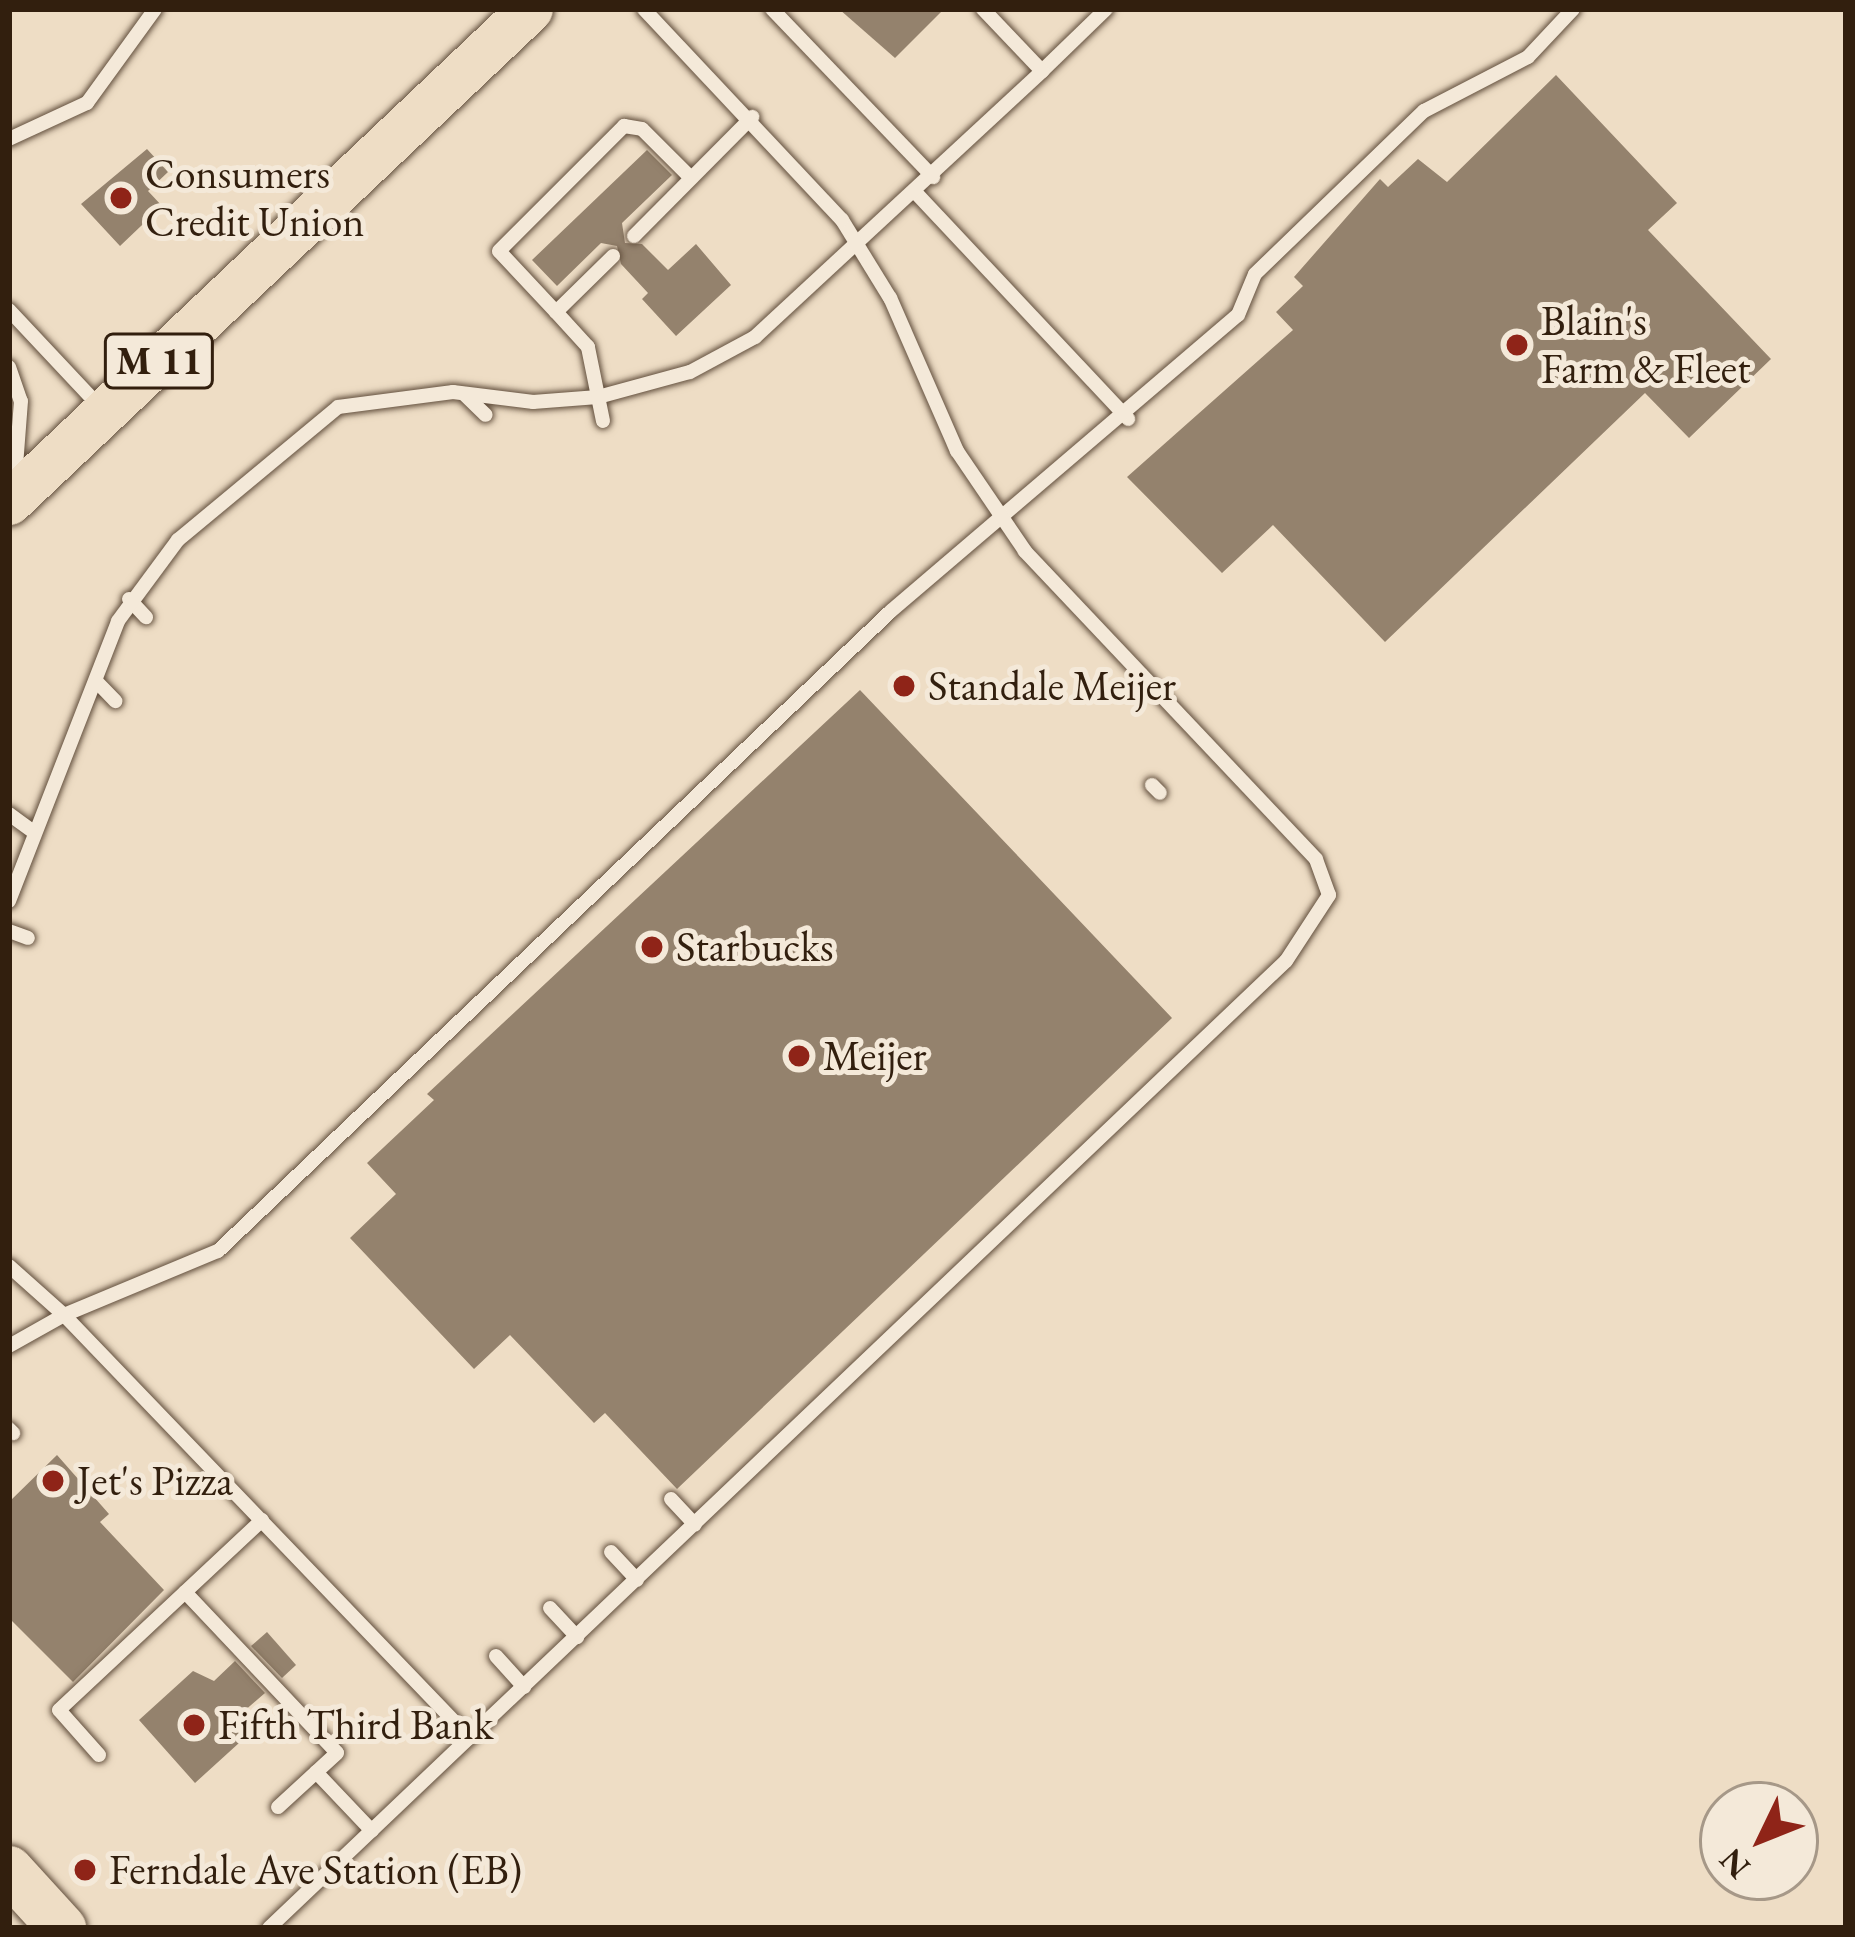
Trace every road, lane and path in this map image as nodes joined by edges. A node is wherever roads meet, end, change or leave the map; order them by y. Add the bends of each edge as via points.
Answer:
1 (155, 9) edge
2 (530, 9) edge
3 (644, 9) edge
4 (772, 9) edge
5 (982, 9) edge
6 (1106, 9) edge
7 (1573, 9) edge
8 (1042, 71) junction
9 (752, 116) junction
10 (9, 139) edge
11 (932, 177) junction
12 (691, 178) junction
13 (916, 193) junction
14 (634, 236) dead end
15 (859, 246) junction
16 (613, 256) dead end
17 (9, 310) edge
18 (556, 312) junction
19 (740, 346) junction
20 (754, 359) dead end
21 (9, 367) edge
22 (670, 380) junction
23 (464, 393) junction
24 (685, 395) dead end
25 (598, 397) junction
26 (104, 412) junction
27 (486, 415) dead end
28 (1127, 418) junction
29 (603, 421) dead end
30 (293, 436) junction
31 (307, 451) dead end
32 (236, 489) junction
33 (11, 499) edge
34 (249, 503) dead end
35 (999, 518) junction
36 (178, 540) junction
37 (191, 554) dead end
38 (129, 599) junction
39 (146, 617) dead end
40 (96, 681) junction
41 (115, 701) dead end
42 (9, 814) edge
43 (35, 832) junction
44 (9, 901) edge
45 (9, 931) edge
46 (28, 938) dead end
47 (9, 1266) edge
48 (64, 1316) junction
49 (9, 1346) edge
50 (670, 1498) dead end
51 (262, 1520) junction
52 (695, 1525) junction
53 (611, 1552) dead end
54 (637, 1580) junction
55 (184, 1592) junction
56 (550, 1608) dead end
57 (577, 1637) junction
58 (496, 1656) dead end
59 (524, 1687) junction
60 (470, 1738) junction
61 (99, 1756) dead end
62 (316, 1772) junction
63 (278, 1807) dead end
64 (372, 1831) junction
65 (9, 1870) edge
66 (62, 1928) edge
67 (269, 1928) edge

1 - 10 lane via 87,103
2 - 26 main road, M 11
3 - 9 lane
4 - 11 lane
5 - 8 lane
6 - 8 lane
7 - 28 lane via 1528,57 1424,111 1255,274 1238,315
8 - 11 lane
9 - 12 lane
9 - 15 lane
11 - 13 lane
12 - 14 lane
12 - 18 lane via 642,129 624,126 499,251
13 - 15 lane
13 - 28 lane
15 - 19 lane
15 - 35 lane
16 - 18 lane
17 - 26 lane
18 - 25 lane via 588,346
19 - 20 lane
19 - 22 lane
21 - 33 lane via 21,401
22 - 24 lane
22 - 25 lane
23 - 25 lane
23 - 27 lane
23 - 30 lane via 338,407
25 - 29 lane
26 - 33 main road, M 11
28 - 35 lane via 1102,424
30 - 31 lane
30 - 32 lane
32 - 34 lane
32 - 36 lane
35 - 48 lane via 218,1251
35 - 52 lane via 1316,860 1327,904 1300,947
36 - 37 lane
36 - 38 lane
38 - 39 lane
38 - 40 lane
40 - 41 lane
40 - 43 lane
42 - 43 lane
43 - 44 lane
45 - 46 lane
47 - 48 lane
48 - 49 lane
48 - 51 lane
50 - 52 lane
51 - 55 lane via 194,1572
51 - 60 lane
52 - 54 lane
53 - 54 lane
54 - 57 lane
55 - 61 lane via 53,1708
55 - 62 lane via 337,1753
56 - 57 lane
57 - 59 lane
58 - 59 lane
59 - 60 lane
60 - 64 lane
62 - 63 lane
62 - 64 lane
64 - 67 lane
65 - 66 highway

